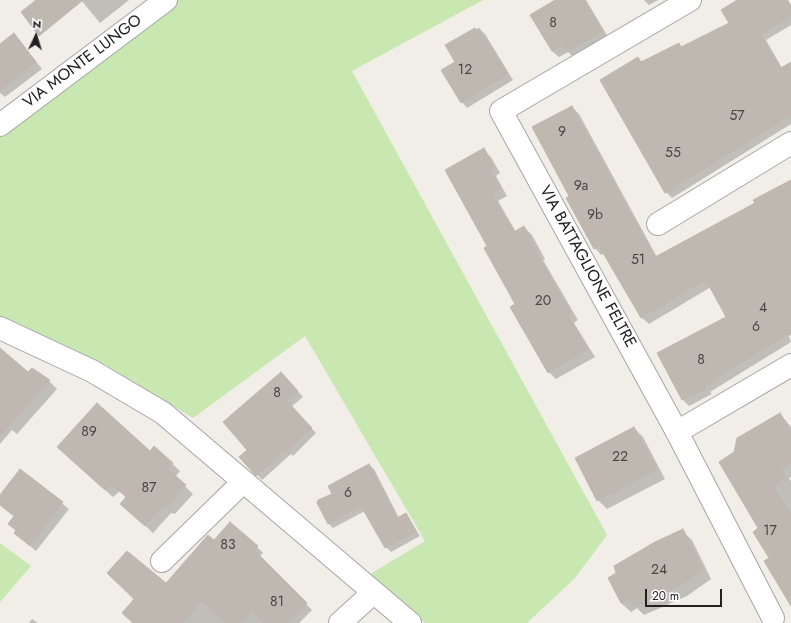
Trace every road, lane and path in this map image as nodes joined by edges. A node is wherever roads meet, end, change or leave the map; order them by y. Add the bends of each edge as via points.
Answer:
1 (166, 0) edge
2 (690, 0) edge
3 (0, 125) edge
4 (791, 143) edge
5 (658, 224) dead end
6 (0, 328) edge
7 (791, 365) edge
8 (677, 432) junction
9 (243, 482) junction
10 (162, 561) dead end
11 (373, 593) junction
12 (773, 618) dead end
13 (340, 623) edge
14 (410, 623) edge

1 - 3 street, VIA MONTE LUNGO
2 - 8 street, VIA BATTAGLIONE FELTRE via 501,111
4 - 5 street
6 - 9 street via 92,371 162,413
7 - 8 street
8 - 12 street, VIA BATTAGLIONE FELTRE
9 - 10 street
9 - 11 street
11 - 13 street
11 - 14 street

